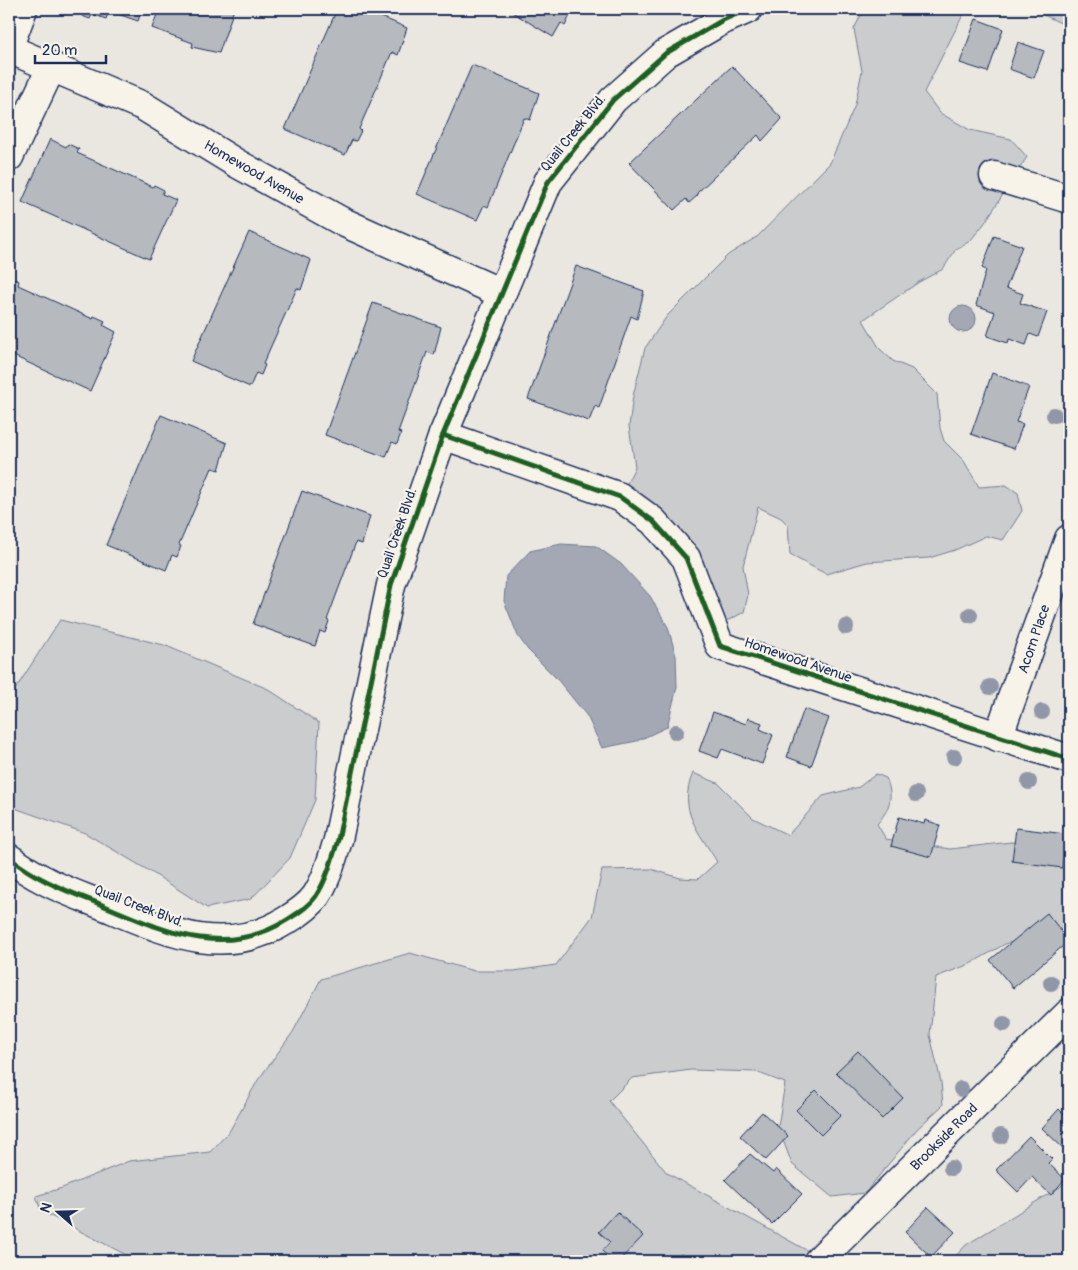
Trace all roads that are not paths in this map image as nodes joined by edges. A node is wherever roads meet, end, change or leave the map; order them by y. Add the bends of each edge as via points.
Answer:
1 (23, 9) edge
2 (748, 9) edge
3 (9, 48) edge
4 (52, 66) junction
5 (9, 156) edge
6 (994, 176) dead end
7 (1069, 198) edge
8 (501, 294) junction
9 (443, 435) junction
10 (1069, 539) edge
11 (998, 737) junction
12 (1069, 759) edge
13 (9, 858) edge
14 (1069, 1013) edge
15 (818, 1261) edge

1 - 3 street
2 - 8 street, Quail Creek Blvd. via 666,53 613,100 548,182
3 - 4 street, Homewood Avenue
4 - 5 street
4 - 8 street, Homewood Avenue via 143,106 236,163 343,222
6 - 7 street
8 - 9 street, Quail Creek Blvd.
9 - 11 street, Homewood Avenue via 620,498 654,521 686,558 720,646
9 - 13 street, Quail Creek Blvd. via 391,585 338,840 328,873 316,897 284,922 253,935 228,940 200,939 164,931 44,881
10 - 11 street, Acorn Place
11 - 12 street, Homewood Avenue
14 - 15 street, Brookside Road

